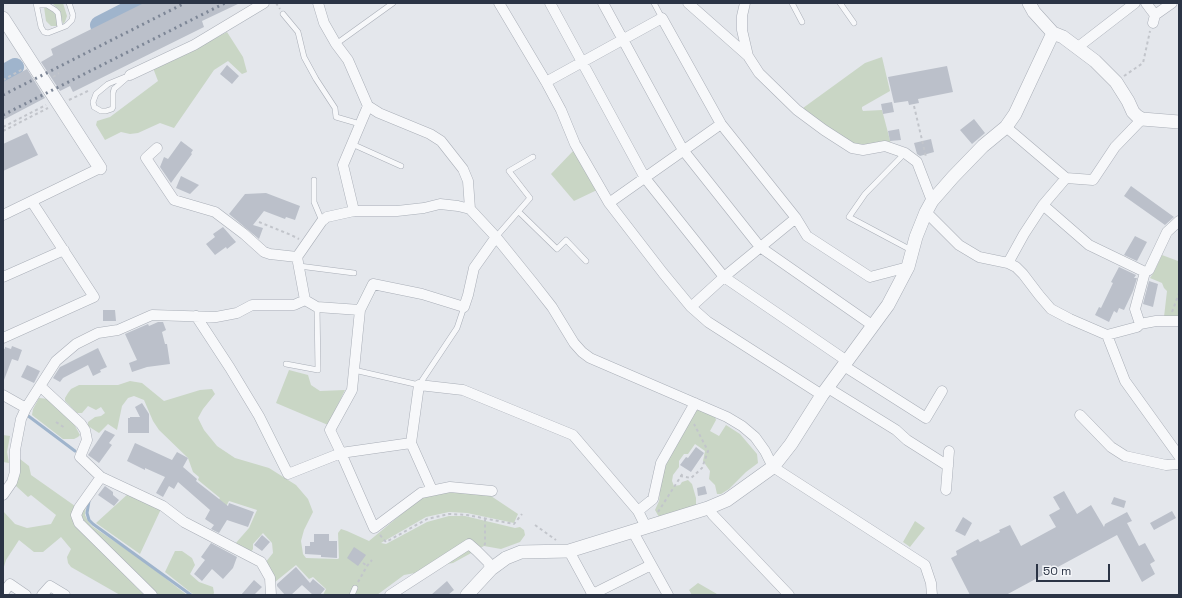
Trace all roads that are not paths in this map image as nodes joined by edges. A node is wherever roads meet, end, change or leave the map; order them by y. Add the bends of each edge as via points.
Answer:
1 (68, 3) edge
2 (264, 3) edge
3 (318, 3) edge
4 (393, 3) edge
5 (499, 3) edge
6 (550, 3) edge
7 (603, 3) edge
8 (654, 3) edge
9 (688, 3) edge
10 (745, 3) edge
11 (792, 3) edge
12 (840, 3) edge
13 (1029, 3) edge
14 (1135, 3) edge
15 (1146, 3) edge
16 (1172, 3) edge
17 (36, 4) edge
18 (283, 14) dead end
19 (3, 18) edge
20 (662, 18) junction
21 (802, 22) dead end
22 (854, 23) dead end
23 (60, 28) junction
24 (1054, 33) junction
25 (623, 40) junction
26 (336, 44) junction
27 (1078, 47) junction
28 (748, 56) junction
29 (583, 62) junction
30 (130, 75) junction
31 (546, 82) junction
32 (368, 106) junction
33 (1142, 119) junction
34 (1179, 122) edge
35 (360, 124) junction
36 (721, 124) junction
37 (1006, 127) junction
38 (352, 144) junction
39 (158, 148) dead end
40 (683, 150) junction
41 (905, 153) junction
42 (533, 157) dead end
43 (402, 166) dead end
44 (100, 168) joint
45 (645, 178) junction
46 (1066, 178) junction
47 (314, 180) dead end
48 (32, 202) junction
49 (609, 203) junction
50 (1043, 205) junction
51 (929, 206) junction
52 (470, 209) junction
53 (354, 211) junction
54 (519, 212) junction
55 (3, 215) edge
56 (796, 218) junction
57 (322, 221) junction
58 (1179, 221) edge
59 (496, 237) junction
60 (760, 247) junction
61 (64, 250) junction
62 (912, 251) junction
63 (586, 261) dead end
64 (298, 262) junction
65 (1008, 263) junction
66 (908, 267) junction
67 (1145, 272) junction
68 (354, 273) dead end
69 (3, 277) edge
70 (724, 277) junction
71 (305, 300) junction
72 (317, 307) junction
73 (464, 307) junction
74 (691, 307) junction
75 (360, 310) junction
76 (196, 316) junction
77 (1179, 321) edge
78 (1140, 324) junction
79 (872, 325) junction
80 (1107, 335) junction
81 (3, 338) edge
82 (286, 364) dead end
83 (846, 364) junction
84 (354, 370) junction
85 (40, 386) junction
86 (419, 386) junction
87 (825, 391) junction
88 (942, 391) dead end
89 (3, 395) edge
90 (695, 403) junction
91 (26, 408) junction
92 (1080, 415) dead end
93 (411, 443) junction
94 (949, 452) dead end
95 (341, 453) junction
96 (1179, 456) edge
97 (1179, 464) edge
98 (948, 466) junction
99 (773, 468) junction
100 (101, 476) junction
101 (432, 490) junction
102 (946, 490) dead end
103 (492, 491) dead end
104 (3, 494) edge
105 (708, 508) junction
106 (638, 511) junction
107 (646, 527) junction
108 (633, 532) junction
109 (568, 551) junction
110 (651, 565) junction
111 (492, 569) junction
112 (355, 588) road end
113 (3, 593) edge
114 (472, 594) edge
115 (26, 595) edge
116 (42, 595) edge
117 (65, 595) edge
118 (152, 595) edge
119 (271, 595) edge
120 (352, 595) edge
121 (390, 595) edge
122 (592, 595) edge
123 (668, 595) edge
124 (789, 595) edge
125 (932, 595) edge

1 - 23 lane via 73,15 72,20
2 - 30 street via 194,45
3 - 26 street via 324,23
4 - 26 lane
5 - 31 street
6 - 29 street
7 - 25 street
8 - 20 lane
9 - 28 street
10 - 28 street via 742,30
11 - 21 lane
12 - 22 lane
13 - 24 street
14 - 27 street
15 - 16 street via 1154,19
17 - 23 lane via 47,5 55,10 58,13
17 - 23 lane via 44,32
18 - 35 lane via 298,32 304,57 335,108 336,117
19 - 44 street via 61,101
20 - 25 street
20 - 36 street
24 - 27 street
24 - 37 street via 1016,114
25 - 29 street
25 - 40 street
26 - 32 street via 348,60
27 - 33 street via 1116,82 1133,112
28 - 41 street via 759,73 797,110 852,148 863,150 886,146
29 - 31 street
29 - 45 street
30 - 30 lane via 114,89 112,109 101,111 94,107 93,98 96,94 108,84
31 - 49 street via 575,144
32 - 35 street
32 - 52 street via 441,141 463,169 468,181
33 - 34 street
33 - 46 street via 1115,147 1094,180
35 - 38 street
36 - 40 street
36 - 56 street
37 - 46 street
37 - 51 street via 983,146
38 - 43 lane
38 - 53 street via 343,165
39 - 64 street via 146,158 174,200 215,212 264,252
40 - 45 street
40 - 60 street
41 - 51 street via 917,162
41 - 62 lane via 866,194 849,217
42 - 54 lane via 509,171 530,198
44 - 48 street
45 - 49 street
45 - 70 street
46 - 50 street
47 - 57 lane via 314,202
48 - 55 street
48 - 61 street
49 - 74 street
50 - 65 street
50 - 67 street via 1089,246
51 - 62 street
51 - 65 street via 959,246 979,257
52 - 53 street via 440,204 397,211
52 - 59 street
53 - 57 street via 327,217
54 - 59 lane
54 - 63 lane via 557,249 566,240
56 - 60 street
56 - 66 street via 807,236 870,277
57 - 64 street via 306,244
58 - 67 street via 1167,232 1149,270
59 - 73 street via 474,268
59 - 90 street via 552,307 582,352 590,358
60 - 70 street
60 - 79 street
61 - 69 street
61 - 81 street via 94,296
62 - 66 street
64 - 68 lane
64 - 71 street
65 - 80 street via 1023,274 1051,309
66 - 79 street via 888,305
67 - 78 street via 1135,309
70 - 74 street
70 - 83 street
71 - 72 street
71 - 76 street via 294,305 252,305 237,314
72 - 75 street
72 - 82 lane via 318,370
73 - 75 street via 422,294 373,284
73 - 86 lane via 457,328
74 - 87 street via 708,322
75 - 84 street
76 - 85 street via 152,315 118,330 98,333 76,344 56,361
76 - 95 street via 259,416 288,474
77 - 78 street
78 - 80 street
79 - 83 street
80 - 96 street via 1125,381
83 - 87 street
83 - 88 street via 926,418
84 - 86 lane
84 - 95 street via 352,390 330,430
85 - 91 street
85 - 100 street via 81,424 87,440 80,457
86 - 93 street
86 - 106 street via 463,390 573,435
87 - 98 street via 896,430
87 - 99 street
89 - 91 street
90 - 99 street via 742,426 755,437
90 - 106 street via 660,463 653,499
91 - 104 street via 21,419 15,450 15,472 12,482
92 - 97 street via 1111,447 1125,456 1166,465
93 - 95 street
93 - 101 street
94 - 98 street
95 - 101 street via 374,528 420,493
98 - 102 street
99 - 105 street via 727,500
99 - 125 street via 925,565
100 - 118 street via 79,508 76,515 79,523
100 - 119 street via 163,506 184,522 261,562 270,578
101 - 103 street via 450,487
105 - 107 street
105 - 124 street
106 - 107 street
107 - 108 street
108 - 109 street
108 - 110 street
109 - 111 street via 521,552 506,558
109 - 122 street
110 - 122 street
110 - 123 street
111 - 114 street
111 - 121 street via 469,544
112 - 120 lane
113 - 115 street via 10,584
116 - 117 street via 50,586

